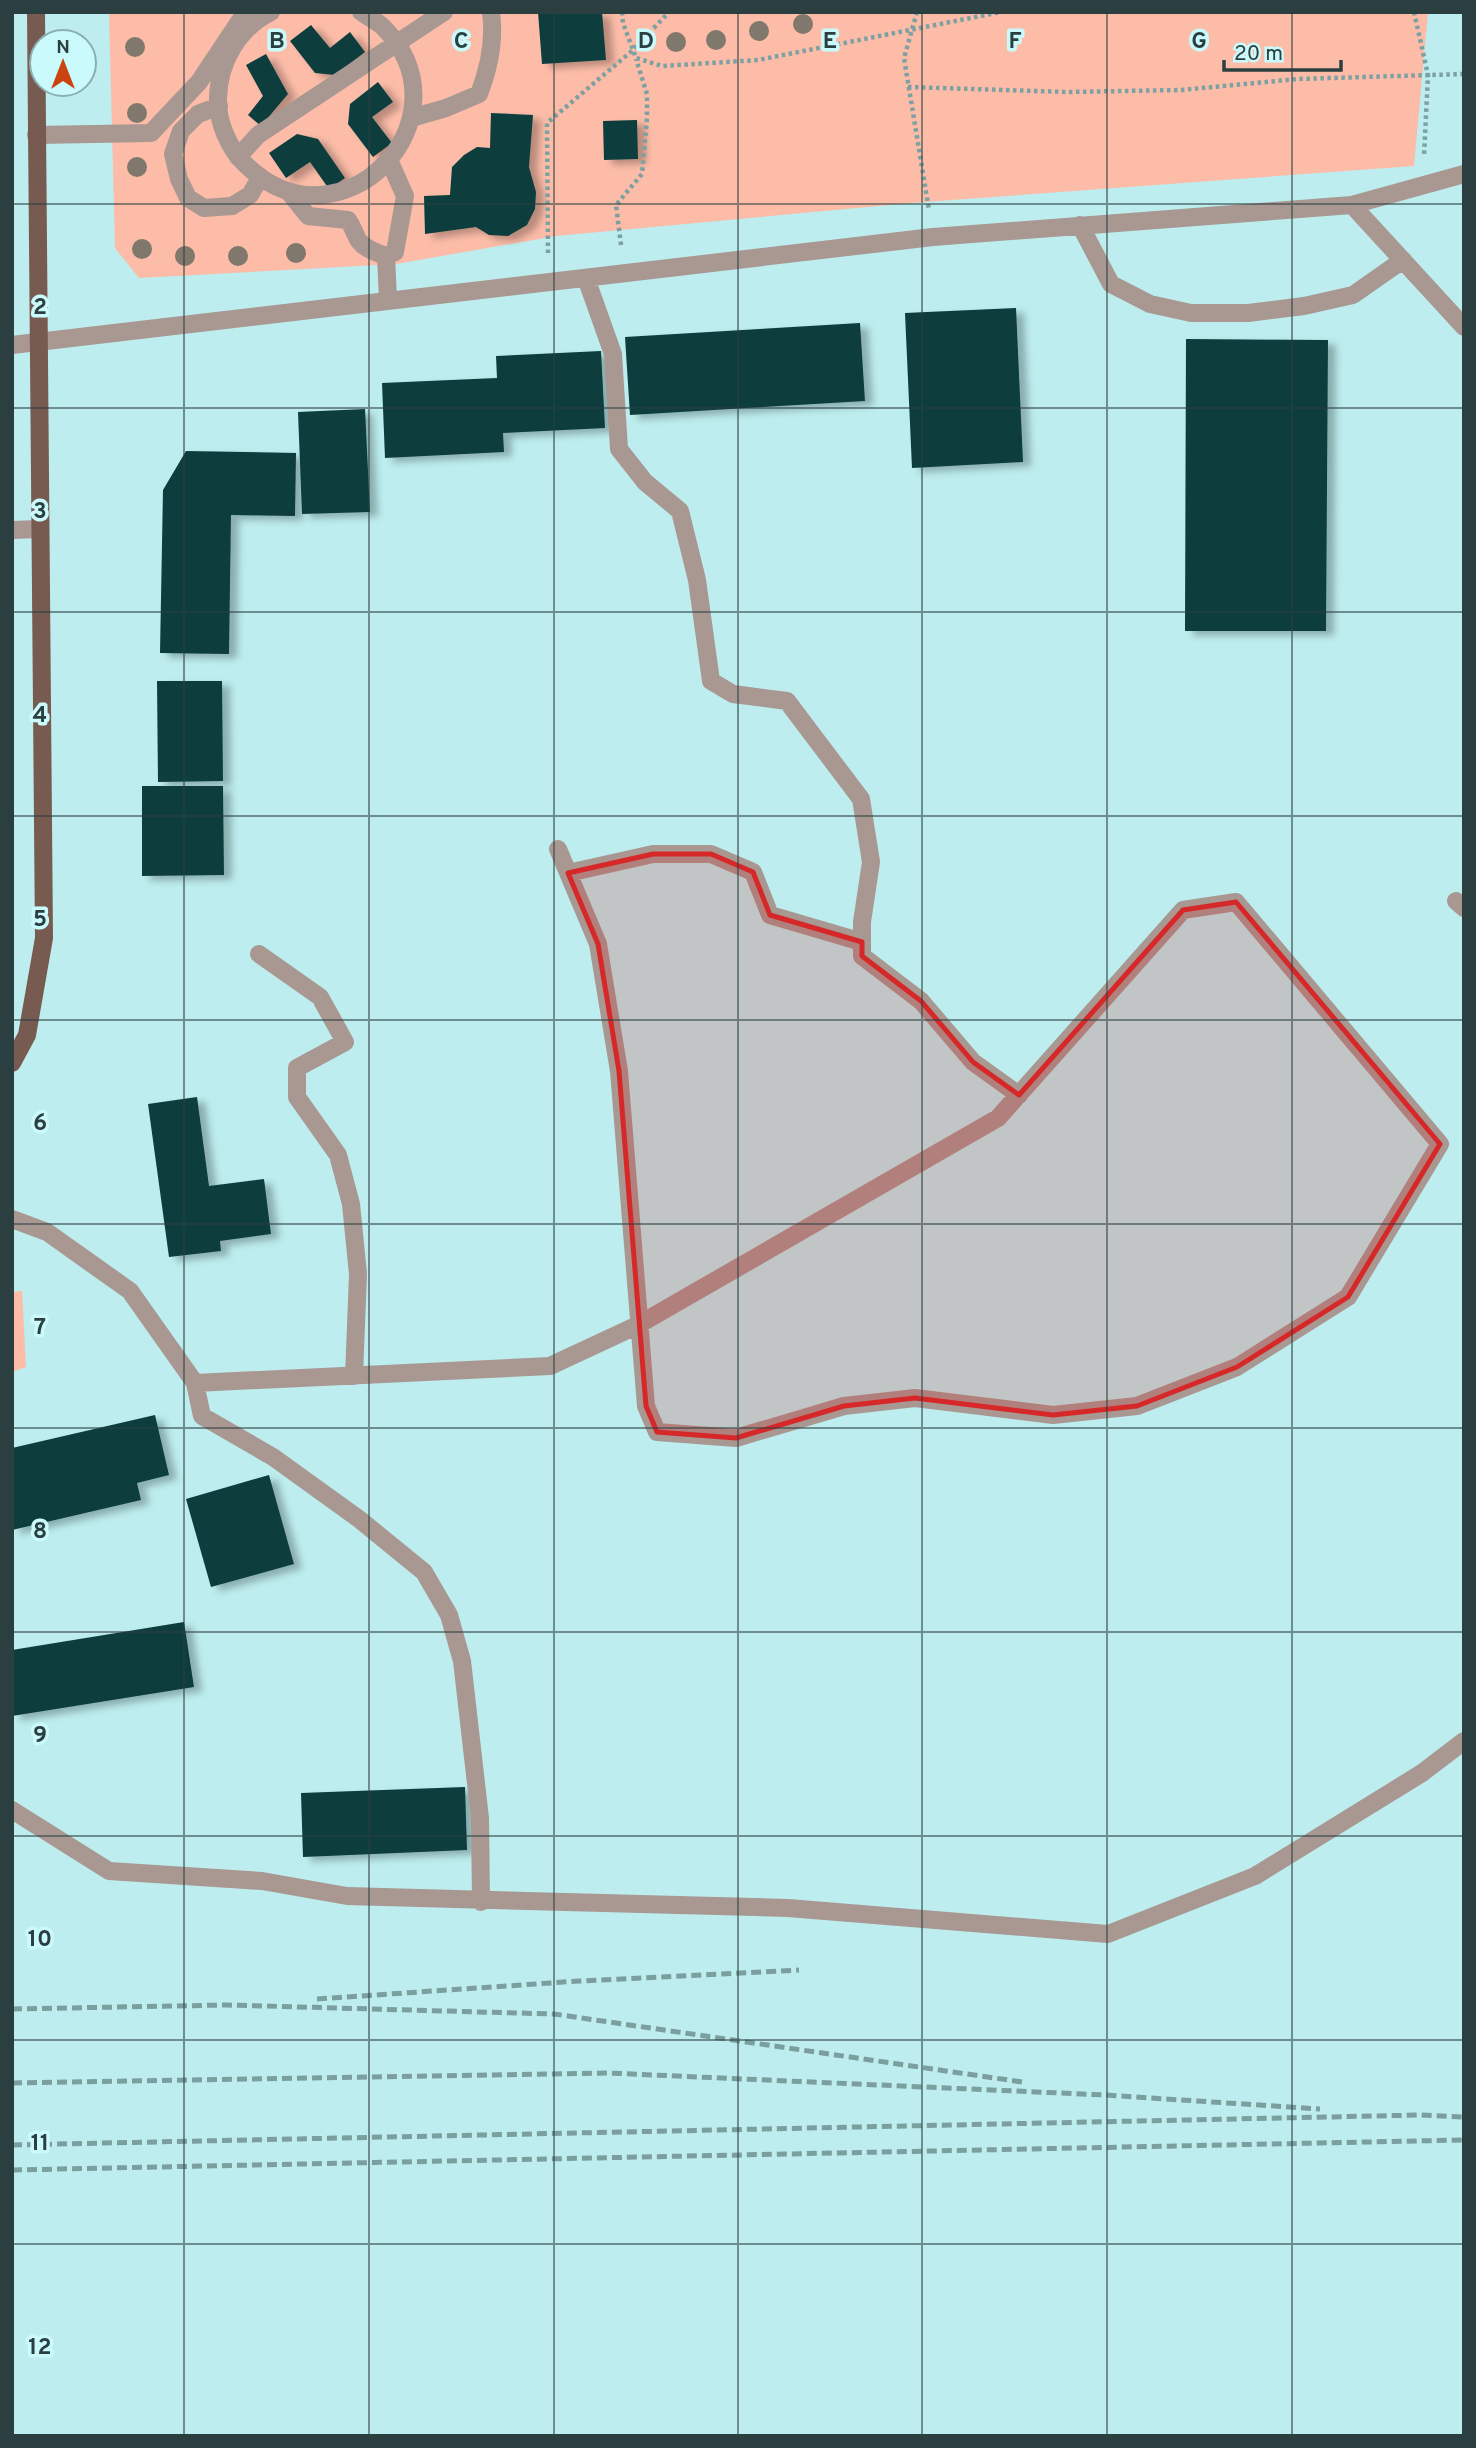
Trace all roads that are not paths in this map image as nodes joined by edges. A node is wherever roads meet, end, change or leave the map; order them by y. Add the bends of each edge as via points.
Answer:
1 (36, 12) edge
2 (250, 12) edge
3 (271, 12) edge
4 (361, 12) edge
5 (443, 12) edge
6 (491, 12) edge
7 (396, 45) junction
8 (219, 106) junction
9 (411, 118) junction
10 (36, 135) junction
11 (238, 157) junction
12 (389, 160) junction
13 (1464, 174) edge
14 (260, 178) junction
15 (288, 191) junction
16 (1352, 205) junction
17 (1080, 225) junction
18 (386, 256) junction
19 (1403, 260) junction
20 (586, 278) junction
21 (388, 300) junction
22 (1464, 327) edge
23 (38, 341) junction
24 (12, 345) edge
25 (40, 529) junction
26 (12, 530) edge
27 (558, 849) dead end
28 (568, 873) junction
29 (862, 942) junction
30 (259, 954) dead end
31 (12, 1063) edge
32 (1018, 1095) junction
33 (12, 1219) edge
34 (638, 1325) junction
35 (354, 1376) junction
36 (195, 1383) junction
37 (1464, 1741) edge
38 (12, 1810) edge
39 (481, 1902) junction

1 - 10 main road
2 - 10 street via 199,82 152,133
3 - 8 street via 257,19 236,41 222,69
4 - 7 street via 382,26
5 - 7 street
6 - 9 street via 489,67 479,94
7 - 9 street via 413,85
7 - 11 street via 258,135
8 - 11 street via 223,130
8 - 14 street via 198,114 181,131 173,154 188,198 204,208 232,206 250,195
9 - 12 street
10 - 23 main road
11 - 14 street
12 - 15 street via 376,175 349,190 318,195
12 - 18 street via 405,195 395,252
13 - 16 street
14 - 15 street
15 - 18 street via 308,216 348,220 358,240
16 - 17 street
16 - 19 street
17 - 19 street via 1111,284 1150,304 1191,313 1248,313 1353,295
17 - 20 street via 933,237
18 - 21 street
19 - 22 street
20 - 21 street
20 - 29 street via 612,354 619,449 645,482 680,511 697,580 711,681 733,694 787,701 861,799 871,862
21 - 23 street
23 - 24 street
23 - 25 main road
25 - 26 street
25 - 31 main road via 44,938 27,1035
27 - 28 street
28 - 29 street via 653,854 711,854 753,872 770,915
28 - 34 street via 598,944 619,1071
29 - 32 street via 862,956 921,1001 973,1062
30 - 35 street via 320,997 345,1042 297,1068 297,1097 338,1155 351,1204 358,1274
32 - 34 street via 998,1118
32 - 34 street via 1183,910 1236,902 1440,1144 1348,1297 1237,1367 1137,1406 1053,1415 915,1398 844,1406 736,1438 657,1432 646,1406
33 - 36 street via 47,1232 131,1291
34 - 35 street via 550,1366
35 - 36 street
36 - 39 street via 202,1416 273,1457 359,1519 424,1572 449,1615 462,1661 480,1818
37 - 39 street via 1422,1773 1255,1876 1108,1934 788,1908
38 - 39 street via 109,1871 262,1881 347,1896

